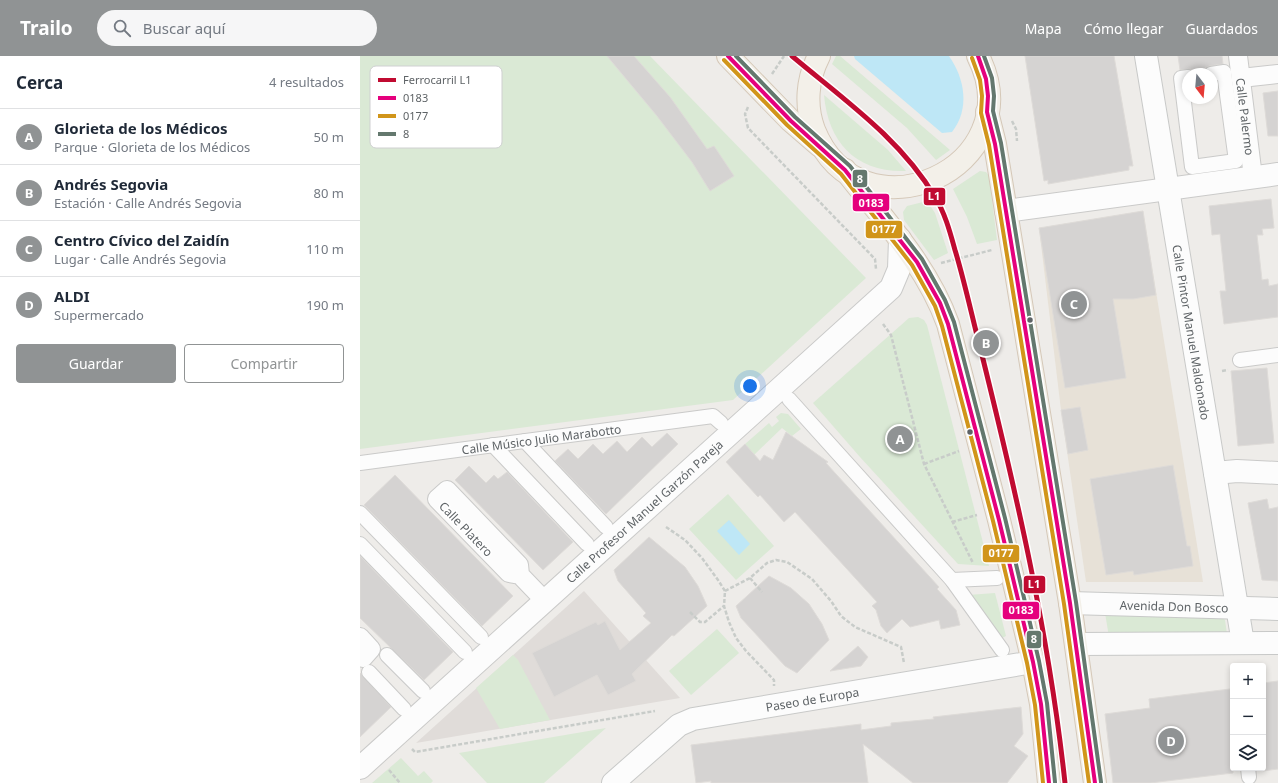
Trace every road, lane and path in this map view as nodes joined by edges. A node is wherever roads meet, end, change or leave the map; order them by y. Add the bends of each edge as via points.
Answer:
1 (728, 56) edge
2 (819, 56) edge
3 (978, 56) edge
4 (1146, 56) edge
5 (1238, 56) edge
6 (1218, 73) edge
7 (1278, 74) edge
8 (1241, 78) junction
9 (761, 91) junction
10 (1184, 104) edge
11 (987, 112) junction
12 (826, 151) junction
13 (845, 170) junction
14 (1278, 174) edge
15 (1254, 177) junction
16 (1168, 190) junction
17 (1006, 211) junction
18 (900, 239) junction
19 (996, 249) dead end
20 (938, 266) dead end
21 (891, 288) junction
22 (879, 319) dead end
23 (1278, 355) edge
24 (1240, 360) dead end
25 (789, 399) dead end
26 (720, 423) dead end
27 (525, 441) junction
28 (493, 445) junction
29 (964, 450) dead end
30 (360, 463) edge
31 (924, 464) junction
32 (1215, 473) junction
33 (1278, 473) edge
34 (360, 513) edge
35 (981, 514) dead end
36 (952, 522) junction
37 (666, 526) dead end
38 (606, 527) dead end
39 (360, 544) edge
40 (587, 544) dead end
41 (974, 565) dead end
42 (520, 575) junction
43 (750, 578) junction
44 (997, 578) dead end
45 (952, 580) junction
46 (725, 591) junction
47 (762, 592) dead end
48 (545, 601) junction
49 (1070, 603) junction
50 (724, 606) junction
51 (1237, 608) junction
52 (1278, 609) edge
53 (690, 612) dead end
54 (360, 637) edge
55 (481, 637) dead end
56 (1242, 643) junction
57 (1278, 643) edge
58 (1076, 644) junction
59 (1002, 650) dead end
60 (465, 652) dead end
61 (360, 655) edge
62 (387, 655) dead end
63 (1033, 662) junction
64 (905, 667) dead end
65 (368, 672) dead end
66 (774, 680) dead end
67 (423, 691) dead end
68 (404, 708) dead end
69 (655, 711) dead end
70 (408, 744) dead end
71 (384, 765) dead end
72 (360, 768) edge
73 (400, 783) edge
74 (613, 783) edge
75 (1049, 783) edge
76 (1095, 783) edge

1 - 9 main road
2 - 12 main road via 812,73 808,99 813,126
3 - 11 main road via 986,80
4 - 16 main road, Calle Pintor Manuel Maldonado
5 - 8 street, Calle Palermo
6 - 10 street via 1224,72 1236,161 1192,167
7 - 8 street
8 - 15 street, Calle Palermo
9 - 12 main road
9 - 21 path via 745,114 748,128 876,259 876,271
11 - 13 main road via 983,128 969,153 952,169 936,179 912,186 891,187 870,183
11 - 17 main road
12 - 13 main road
13 - 18 main road
14 - 15 main road
15 - 16 main road
16 - 17 main road
16 - 32 main road, Calle Pintor Manuel Maldonado
17 - 49 main road
18 - 21 main road, Calle Profesor Manuel Garzón Pareja via 899,269
18 - 63 main road via 926,277 948,324
19 - 20 path via 943,261
21 - 48 main road, Calle Profesor Manuel Garzón Pareja
22 - 31 path via 891,335
23 - 24 street
25 - 45 street
26 - 27 street, Calle Músico Julio Marabotto via 713,416
27 - 28 street, Calle Músico Julio Marabotto
27 - 38 street, Calle Profesor Manuel Garzón Pareja
28 - 30 street, Calle Músico Julio Marabotto
28 - 40 street, Calle Profesor Manuel Garzón Pareja
29 - 31 path
31 - 36 path
32 - 33 main road
32 - 51 main road, Calle Pintor Manuel Maldonado
34 - 55 street
35 - 36 path
36 - 41 path
37 - 46 path via 685,540 702,558
39 - 60 street
42 - 42 street, Calle Platero via 519,565 447,490 437,499 509,573
42 - 48 street, Calle Platero
43 - 46 path
43 - 47 path
43 - 64 path via 767,563 776,560 787,562 812,579 841,616 855,627 901,647
44 - 45 street
45 - 59 street
46 - 50 path
48 - 72 main road, Calle Profesor Manuel Garzón Pareja
49 - 51 main road, Avenida Don Bosco
49 - 58 main road
50 - 53 path via 705,622 700,622
50 - 66 path via 736,638
51 - 52 main road, Avenida Don Bosco
51 - 56 main road, Calle Pintor Manuel Maldonado
54 - 61 street via 371,649 363,658
56 - 57 main road
56 - 58 main road
58 - 76 main road
62 - 67 street
63 - 74 main road, Paseo de Europa via 693,719 679,725
63 - 75 main road via 1041,704
65 - 68 street
69 - 70 path via 415,752
71 - 73 path

